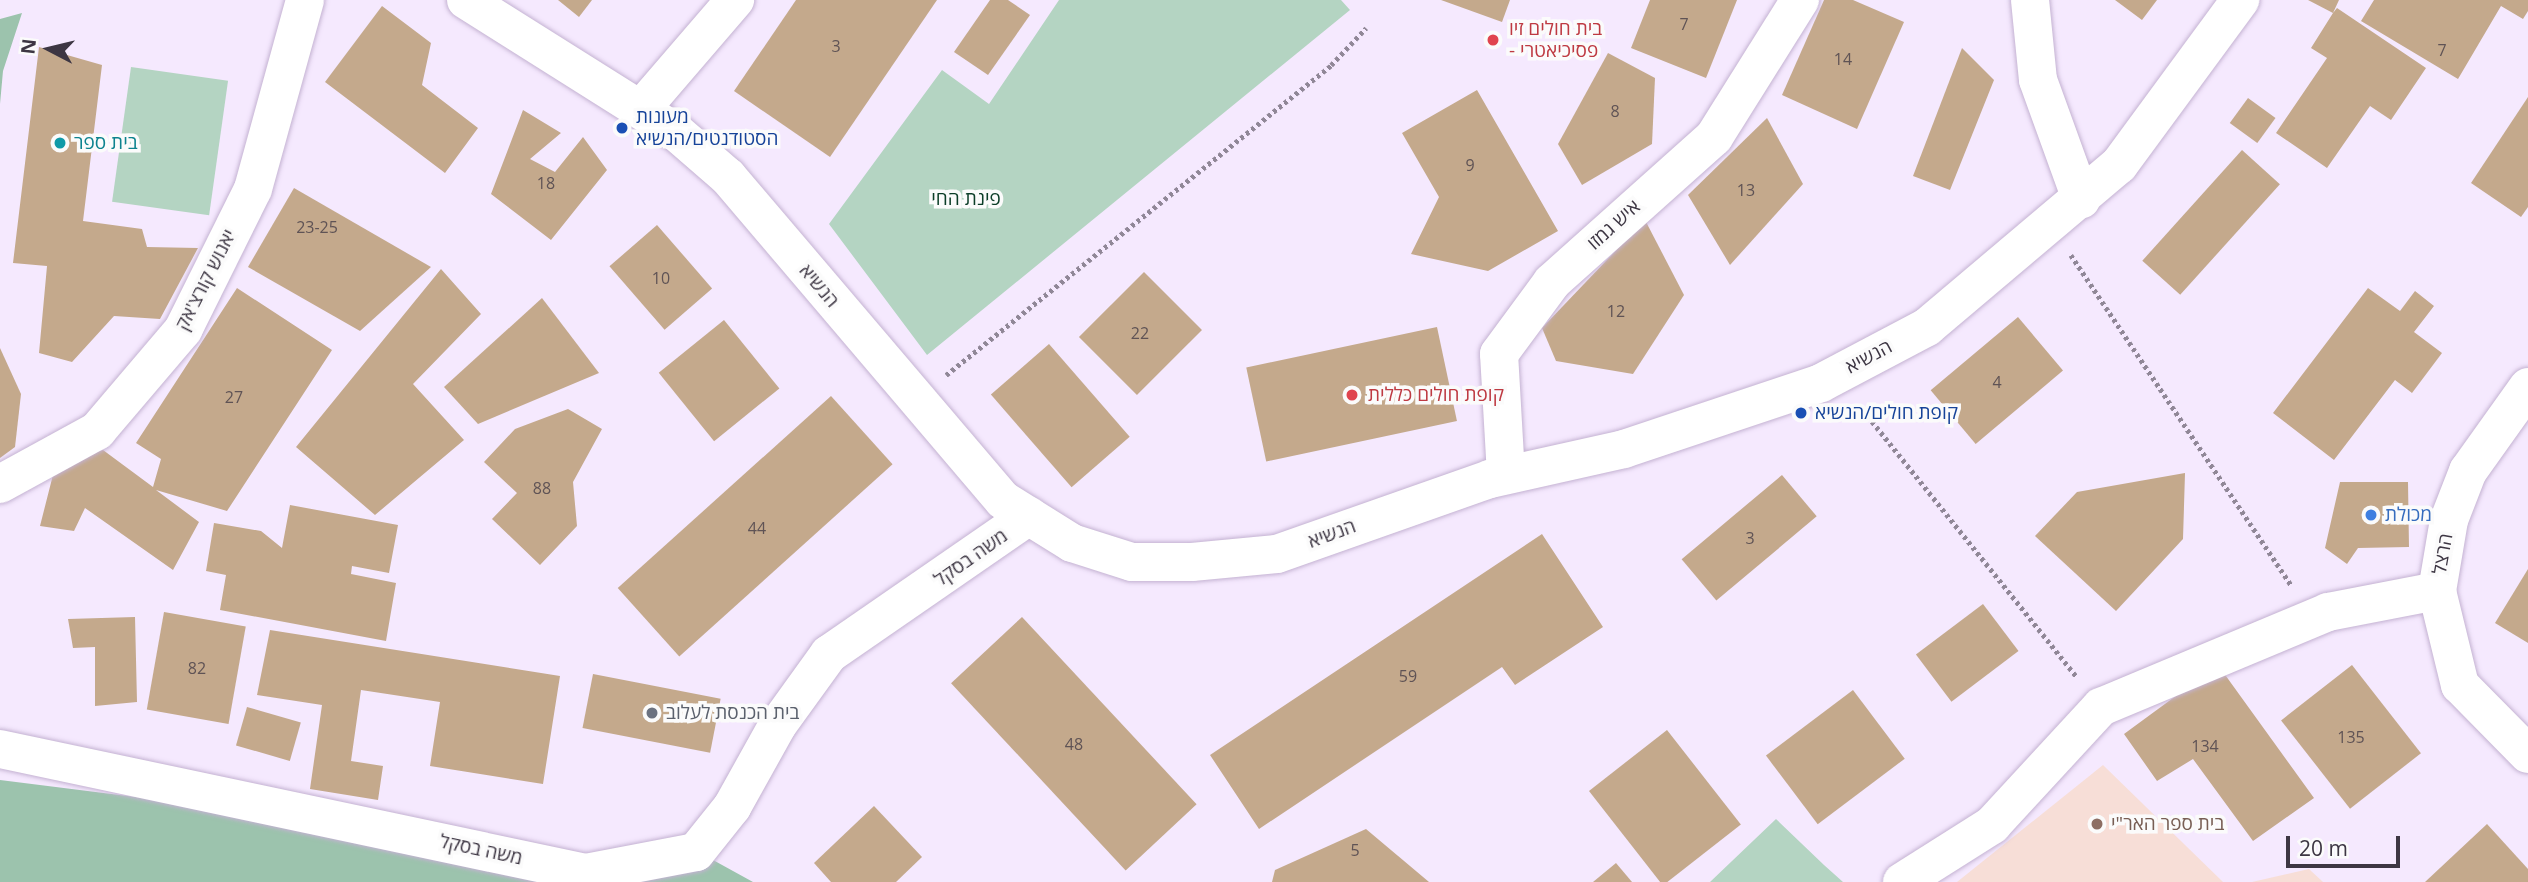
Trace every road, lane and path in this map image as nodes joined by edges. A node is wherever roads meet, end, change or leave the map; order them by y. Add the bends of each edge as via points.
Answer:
1 (305, 0) edge
2 (467, 0) edge
3 (735, 0) edge
4 (1800, 0) edge
5 (2031, 0) edge
6 (2240, 0) edge
7 (1366, 28) dead end
8 (642, 108) junction
9 (2081, 200) junction
10 (2051, 225) junction
11 (1835, 376) junction
12 (2528, 387) edge
13 (915, 401) junction
14 (1506, 475) junction
15 (0, 484) edge
16 (1029, 516) junction
17 (2437, 591) junction
18 (2313, 618) junction
19 (2101, 707) junction
20 (0, 749) edge
21 (2528, 754) edge
22 (1902, 882) edge

1 - 15 street, יאנוש קורצ'אק via 253,189 183,330 97,431
2 - 8 street, הנשיא
3 - 8 street
4 - 14 street, איש גמזו via 1714,137 1552,282 1499,354
5 - 9 street via 2038,80
6 - 9 street, הנשיא via 2119,165
7 - 13 path via 1332,65
8 - 13 street, הנשיא via 728,177
9 - 10 street, הנשיא
10 - 11 street, הנשיא via 1927,327
10 - 18 path
11 - 14 street, הנשיא via 1624,449
11 - 19 path
12 - 17 street, הרצל via 2468,471 2449,520
13 - 16 street, הנשיא via 1003,500
14 - 16 street, הנשיא via 1277,554 1192,562 1132,562 1072,543
16 - 20 street, משה בסקל via 828,654 777,726 732,807 696,852 586,873
17 - 18 street
17 - 21 street, הרצל via 2460,685
18 - 19 street
19 - 22 street via 1992,825

